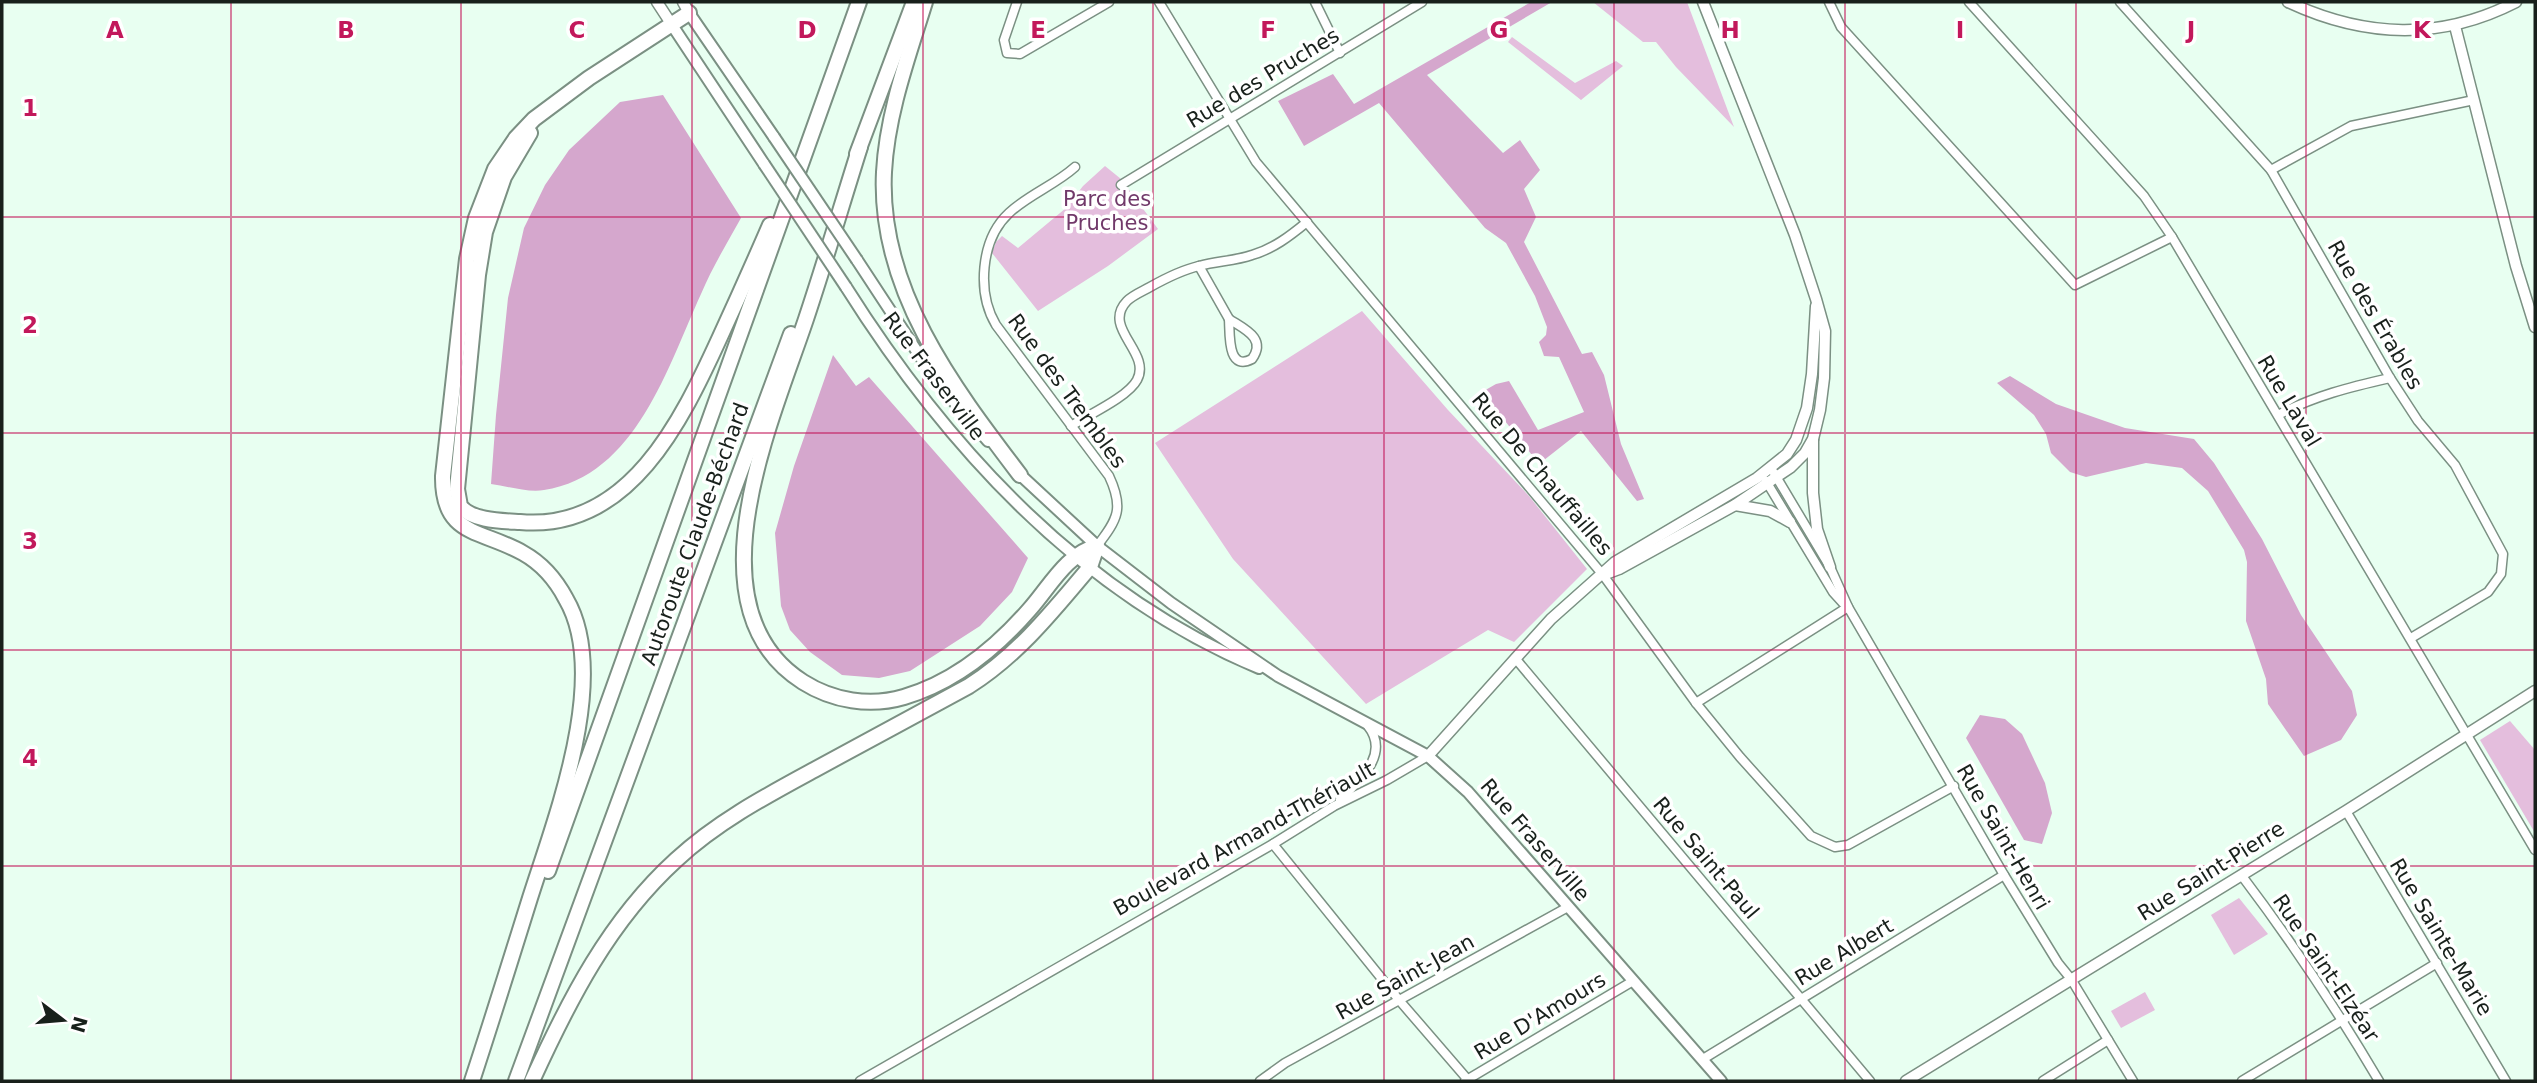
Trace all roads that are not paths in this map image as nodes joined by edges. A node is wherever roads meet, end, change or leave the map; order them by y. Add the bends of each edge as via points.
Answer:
1 (657, 2) edge
2 (859, 2) edge
3 (914, 2) edge
4 (925, 2) edge
5 (1017, 2) edge
6 (1109, 2) edge
7 (1159, 2) edge
8 (1315, 2) edge
9 (1422, 2) edge
10 (1703, 2) edge
11 (1829, 2) edge
12 (1969, 2) edge
13 (2120, 2) edge
14 (2288, 2) edge
15 (2516, 2) edge
16 (686, 7) edge
17 (672, 24) junction
18 (2455, 26) junction
19 (1340, 53) junction
20 (832, 76) junction
21 (2474, 100) junction
22 (548, 110) junction
23 (1229, 118) junction
24 (860, 147) junction
25 (1075, 166) dead end
26 (2271, 170) junction
27 (1121, 185) dead end
28 (1307, 222) junction
29 (2172, 237) junction
30 (1199, 266) junction
31 (1816, 299) junction
32 (1228, 319) junction
33 (2535, 327) edge
34 (2390, 379) junction
35 (2278, 415) junction
36 (1071, 426) junction
37 (1813, 439) junction
38 (1774, 472) junction
39 (1020, 475) junction
40 (1764, 479) junction
41 (1735, 505) junction
42 (1790, 522) junction
43 (1097, 546) junction
44 (1075, 555) junction
45 (1090, 567) junction
46 (1830, 567) junction
47 (1603, 575) junction
48 (1847, 607) junction
49 (2411, 638) junction
50 (1515, 658) junction
51 (1278, 676) junction
52 (2535, 691) edge
53 (1696, 703) junction
54 (1364, 721) junction
55 (2466, 734) junction
56 (1428, 756) junction
57 (1954, 786) junction
58 (1334, 806) junction
59 (2346, 811) junction
60 (1273, 844) junction
61 (2535, 850) edge
62 (2004, 875) junction
63 (2242, 876) junction
64 (1568, 907) junction
65 (2437, 963) junction
66 (2071, 979) junction
67 (1633, 981) junction
68 (1801, 999) junction
69 (1399, 1000) junction
70 (2342, 1020) junction
71 (2108, 1040) junction
72 (1703, 1059) junction
73 (2253, 1078) edge
74 (473, 1081) edge
75 (516, 1081) edge
76 (532, 1081) edge
77 (860, 1081) edge
78 (1260, 1081) edge
79 (1467, 1081) edge
80 (1721, 1081) edge
81 (1870, 1081) edge
82 (1906, 1081) edge
83 (2043, 1081) edge
84 (2133, 1081) edge
85 (2242, 1081) edge
86 (2379, 1081) edge
87 (2506, 1081) edge

1 - 17 street, Rue Fraserville
2 - 20 highway, Autoroute Claude-Béchard
3 - 24 highway, Autoroute Claude-Béchard
4 - 39 highway via 886,149 889,241 905,291 933,351
5 - 6 street via 1004,40 1007,53 1013,55
7 - 23 street, Rue De Chauffailles
8 - 19 street
9 - 19 street, Rue des Pruches
10 - 31 street, Boulevard Armand-Thériault
11 - 29 street via 1841,27 2075,285
12 - 29 street, Rue Laval via 2144,196
13 - 26 street, Rue des Érables
14 - 18 street via 2376,29
15 - 18 street
16 - 17 highway
16 - 39 main road, Rue Fraserville, bridge via 937,382
17 - 22 highway
17 - 44 main road, Rue Fraserville, bridge via 888,352 945,427 1006,494
18 - 21 street
19 - 23 street, Rue des Pruches
20 - 22 highway via 747,277 666,439 645,467 609,500 573,517 525,523 466,512 458,502 457,489 485,232 498,189
20 - 74 highway, Autoroute Claude-Béchard
21 - 26 street via 2351,126
21 - 33 street
22 - 74 highway via 524,128 508,149 475,218 462,295 443,491 448,509 463,526 521,552 554,580 578,630 582,691 560,803
23 - 27 street, Rue des Pruches
23 - 28 street, Rue De Chauffailles via 1256,162
24 - 44 highway via 752,491 745,585 763,642 794,677 822,693 862,702 902,697 950,678 988,651
24 - 75 highway, Autoroute Claude-Béchard
25 - 36 street, Rue des Trembles via 1006,215 986,256 984,286 996,325
26 - 34 street, Rue des Érables
28 - 30 street via 1254,255
28 - 47 street, Rue De Chauffailles
29 - 35 street, Rue Laval
30 - 32 street
30 - 36 street via 1127,301 1120,321 1125,339 1139,359 1138,379
31 - 37 street, Boulevard Armand-Thériault via 1826,352
31 - 38 street, Boulevard Armand-Thériault via 1812,374 1803,425
32 - 32 street via 1255,337 1252,359 1235,359
34 - 35 street via 2339,389
34 - 49 street, Rue des Érables via 2455,465 2503,554 2501,574 2488,592
35 - 49 street, Rue Laval
36 - 43 street, Rue des Trembles via 1109,476 1119,500 1116,516
37 - 38 street, Boulevard Armand-Thériault via 1805,453
37 - 46 street via 1817,529
38 - 40 street, Boulevard Armand-Thériault
38 - 46 street, Rue Saint-Henri
39 - 43 main road, Rue Fraserville
40 - 41 street, Boulevard Armand-Thériault
40 - 42 street, Rue Saint-Henri
40 - 47 street, Boulevard Armand-Thériault via 1615,562
41 - 42 street via 1770,511
41 - 47 street, Boulevard Armand-Thériault
42 - 48 street, Rue Saint-Henri
43 - 44 highway
43 - 45 highway
43 - 51 main road, Rue Fraserville
44 - 45 main road, Rue Fraserville
45 - 51 main road, Rue Fraserville via 1204,642
45 - 76 highway via 1038,629 991,671 733,816 675,860 600,950
46 - 48 street, Rue Saint-Henri
47 - 50 street, Boulevard Armand-Thériault via 1573,598
47 - 53 street, Rue De Chauffailles
48 - 53 street
48 - 57 street, Rue Saint-Henri
49 - 55 street, Rue Laval
50 - 56 street, Boulevard Armand-Thériault
50 - 68 street, Rue Saint-Paul
51 - 54 main road, Rue Fraserville
52 - 55 street, Rue Saint-Pierre
53 - 57 street, Rue De Chauffailles via 1811,836 1835,847 1848,845
54 - 56 main road, Rue Fraserville
54 - 58 street via 1373,732 1375,757
55 - 59 street, Rue Saint-Pierre
55 - 61 street, Rue Laval
56 - 58 street, Boulevard Armand-Thériault
56 - 64 main road, Rue Fraserville via 1468,792
57 - 62 street, Rue Saint-Henri
58 - 60 street, Boulevard Armand-Thériault
59 - 63 street, Rue Saint-Pierre
59 - 65 street, Rue Sainte-Marie
60 - 69 street
60 - 77 street, Boulevard Armand-Thériault
62 - 66 street, Rue Saint-Henri
62 - 68 street, Rue Albert
63 - 66 street, Rue Saint-Pierre
63 - 70 street, Rue Saint-Elzéar
64 - 67 main road, Rue Fraserville
64 - 69 street, Rue Saint-Jean
65 - 70 street
65 - 87 street, Rue Sainte-Marie
66 - 71 street, Rue Saint-Henri
66 - 82 street, Rue Saint-Pierre
67 - 72 main road, Rue Fraserville
67 - 79 street, Rue D'Amours
68 - 72 street, Rue Albert
68 - 81 street, Rue Saint-Paul
69 - 78 street, Rue Saint-Jean
69 - 79 street
70 - 73 street
70 - 86 street, Rue Saint-Elzéar
71 - 83 street
71 - 84 street, Rue Saint-Henri
72 - 80 main road, Rue Fraserville
73 - 85 street

